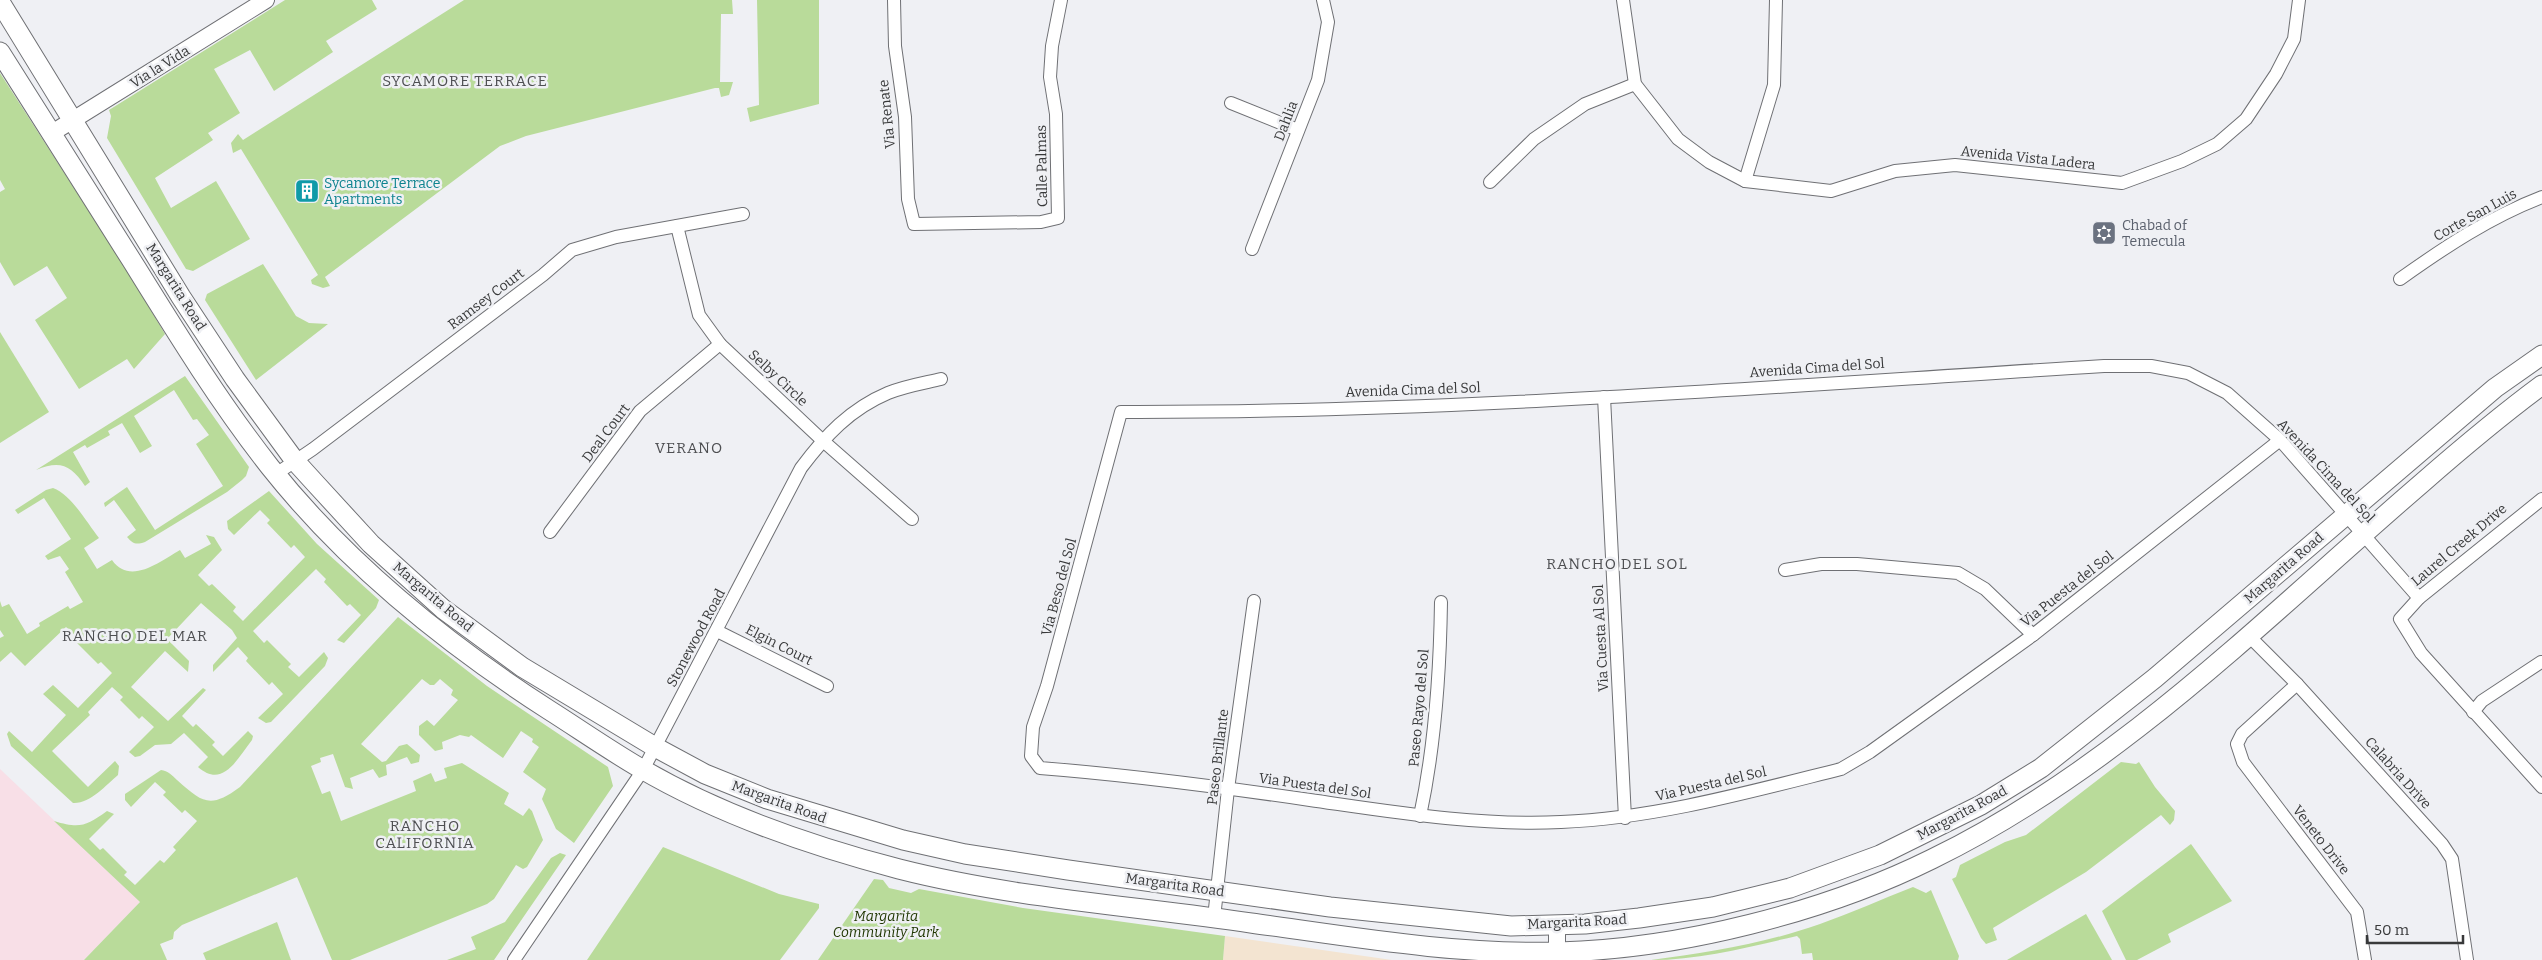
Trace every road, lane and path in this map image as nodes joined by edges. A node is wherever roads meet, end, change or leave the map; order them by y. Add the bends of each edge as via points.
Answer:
1 (266, 0) edge
2 (894, 0) edge
3 (1061, 0) edge
4 (1323, 0) edge
5 (1623, 0) edge
6 (1776, 0) edge
7 (2299, 0) edge
8 (0, 2) edge
9 (0, 52) edge
10 (1635, 84) junction
11 (1231, 103) dead end
12 (72, 121) junction
13 (1298, 130) junction
14 (52, 133) junction
15 (1746, 181) junction
16 (1490, 182) dead end
17 (2542, 198) edge
18 (743, 214) dead end
19 (914, 224) joint
20 (677, 226) junction
21 (1252, 249) dead end
22 (2400, 279) dead end
23 (720, 344) junction
24 (2542, 355) edge
25 (941, 379) dead end
26 (2542, 385) edge
27 (1604, 397) junction
28 (1122, 412) joint
29 (822, 440) junction
30 (2280, 440) junction
31 (296, 461) junction
32 (276, 474) junction
33 (2542, 499) edge
34 (2346, 514) junction
35 (912, 519) dead end
36 (550, 532) dead end
37 (2363, 534) junction
38 (1785, 570) dead end
39 (2419, 598) junction
40 (1254, 601) dead end
41 (1441, 602) dead end
42 (717, 631) junction
43 (2033, 634) junction
44 (2249, 636) junction
45 (2541, 662) edge
46 (2297, 684) junction
47 (827, 686) dead end
48 (2473, 712) junction
49 (655, 747) junction
50 (1040, 768) joint
51 (643, 770) junction
52 (2542, 787) edge
53 (1228, 789) junction
54 (1420, 816) junction
55 (1625, 818) junction
56 (1217, 890) junction
57 (1214, 918) junction
58 (1557, 925) junction
59 (1557, 956) edge
60 (514, 960) edge
61 (2365, 960) edge
62 (2467, 960) edge

1 - 12 street, Via la Vida
2 - 19 street, Via Renate via 894,46 905,117 908,199
3 - 19 street, Calle Palmas via 1050,78 1056,114 1058,218 1041,222
4 - 13 street, Dahlia via 1328,22 1318,80
5 - 10 street, Avenida Vista Ladera
6 - 15 street via 1774,85
7 - 15 street, Avenida Vista Ladera via 2294,39 2276,74 2246,119 2217,144 2122,183 1955,165 1895,171 1831,191
8 - 12 main road, Margarita Road
9 - 14 main road, Margarita Road
10 - 15 street, Avenida Vista Ladera via 1678,139 1709,162
10 - 16 street via 1585,104 1534,139
11 - 13 street
12 - 14 street, Via la Vida
12 - 31 main road, Margarita Road via 207,336
13 - 21 street, Dahlia
14 - 32 main road, Margarita Road via 186,349 225,408
17 - 22 street, Corte San Luis via 2455,240
18 - 20 street, Ramsey Court
20 - 23 street, Selby Circle via 699,316
20 - 31 street, Ramsey Court via 616,237 572,250
23 - 29 street, Selby Circle
23 - 36 street, Deal Court via 640,411
24 - 34 main road, Margarita Road via 2495,388
25 - 29 street, Stonewood Road via 889,392 851,412
26 - 37 main road, Margarita Road via 2504,412
27 - 28 street, Avenida Cima del Sol via 1244,412
27 - 30 street, Avenida Cima del Sol via 2104,366 2152,366 2188,373 2227,393
27 - 55 street, Via Cuesta Al Sol
28 - 50 street, Via Beso del Sol via 1048,686 1033,727 1031,756
29 - 35 street, Selby Circle
29 - 42 street, Stonewood Road via 801,468
30 - 34 street, Avenida Cima del Sol
30 - 43 street, Via Puesta del Sol
31 - 32 street, Ramsey Court
31 - 49 main road, Margarita Road via 372,544 443,609 522,667
32 - 51 main road, Margarita Road via 337,541 401,602 454,645
33 - 39 street, Laurel Creek Drive
34 - 37 street, Avenida Cima del Sol
34 - 58 main road, Margarita Road via 2112,714 2041,768 1981,805 1880,855 1790,888 1713,907
37 - 39 street, Avenida Cima del Sol
37 - 44 main road, Margarita Road
38 - 43 street via 1821,564 1857,564 1958,573 1985,589
39 - 48 street, Laurel Creek Drive via 2400,619 2421,653
40 - 53 street, Paseo Brillante
41 - 54 street, Paseo Rayo del Sol via 1440,674
42 - 47 street, Elgin Court
42 - 49 street, Stonewood Road
43 - 55 street, Via Puesta del Sol via 1870,752 1841,769
44 - 46 street, Calabria Drive
44 - 59 main road, Margarita Road via 2134,733 2029,805 1930,860 1799,911 1743,925
45 - 48 street via 2482,701
46 - 61 street, Veneto Drive via 2242,734 2237,744 2243,762 2358,912
46 - 62 street, Calabria Drive via 2452,859
48 - 52 street
49 - 51 street, Stonewood Road
49 - 56 main road, Margarita Road via 705,774 767,799 903,840 965,854
50 - 53 street, Via Puesta del Sol
51 - 57 main road, Margarita Road via 750,821 906,871 967,885
51 - 60 street, Stonewood Road
53 - 54 street, Via Puesta del Sol
53 - 56 street, Paseo Brillante
54 - 55 street, Via Puesta del Sol via 1483,822
56 - 57 street, Paseo Brillante
56 - 58 main road, Margarita Road via 1424,918 1511,926
57 - 59 main road, Margarita Road via 1439,947
58 - 59 street

